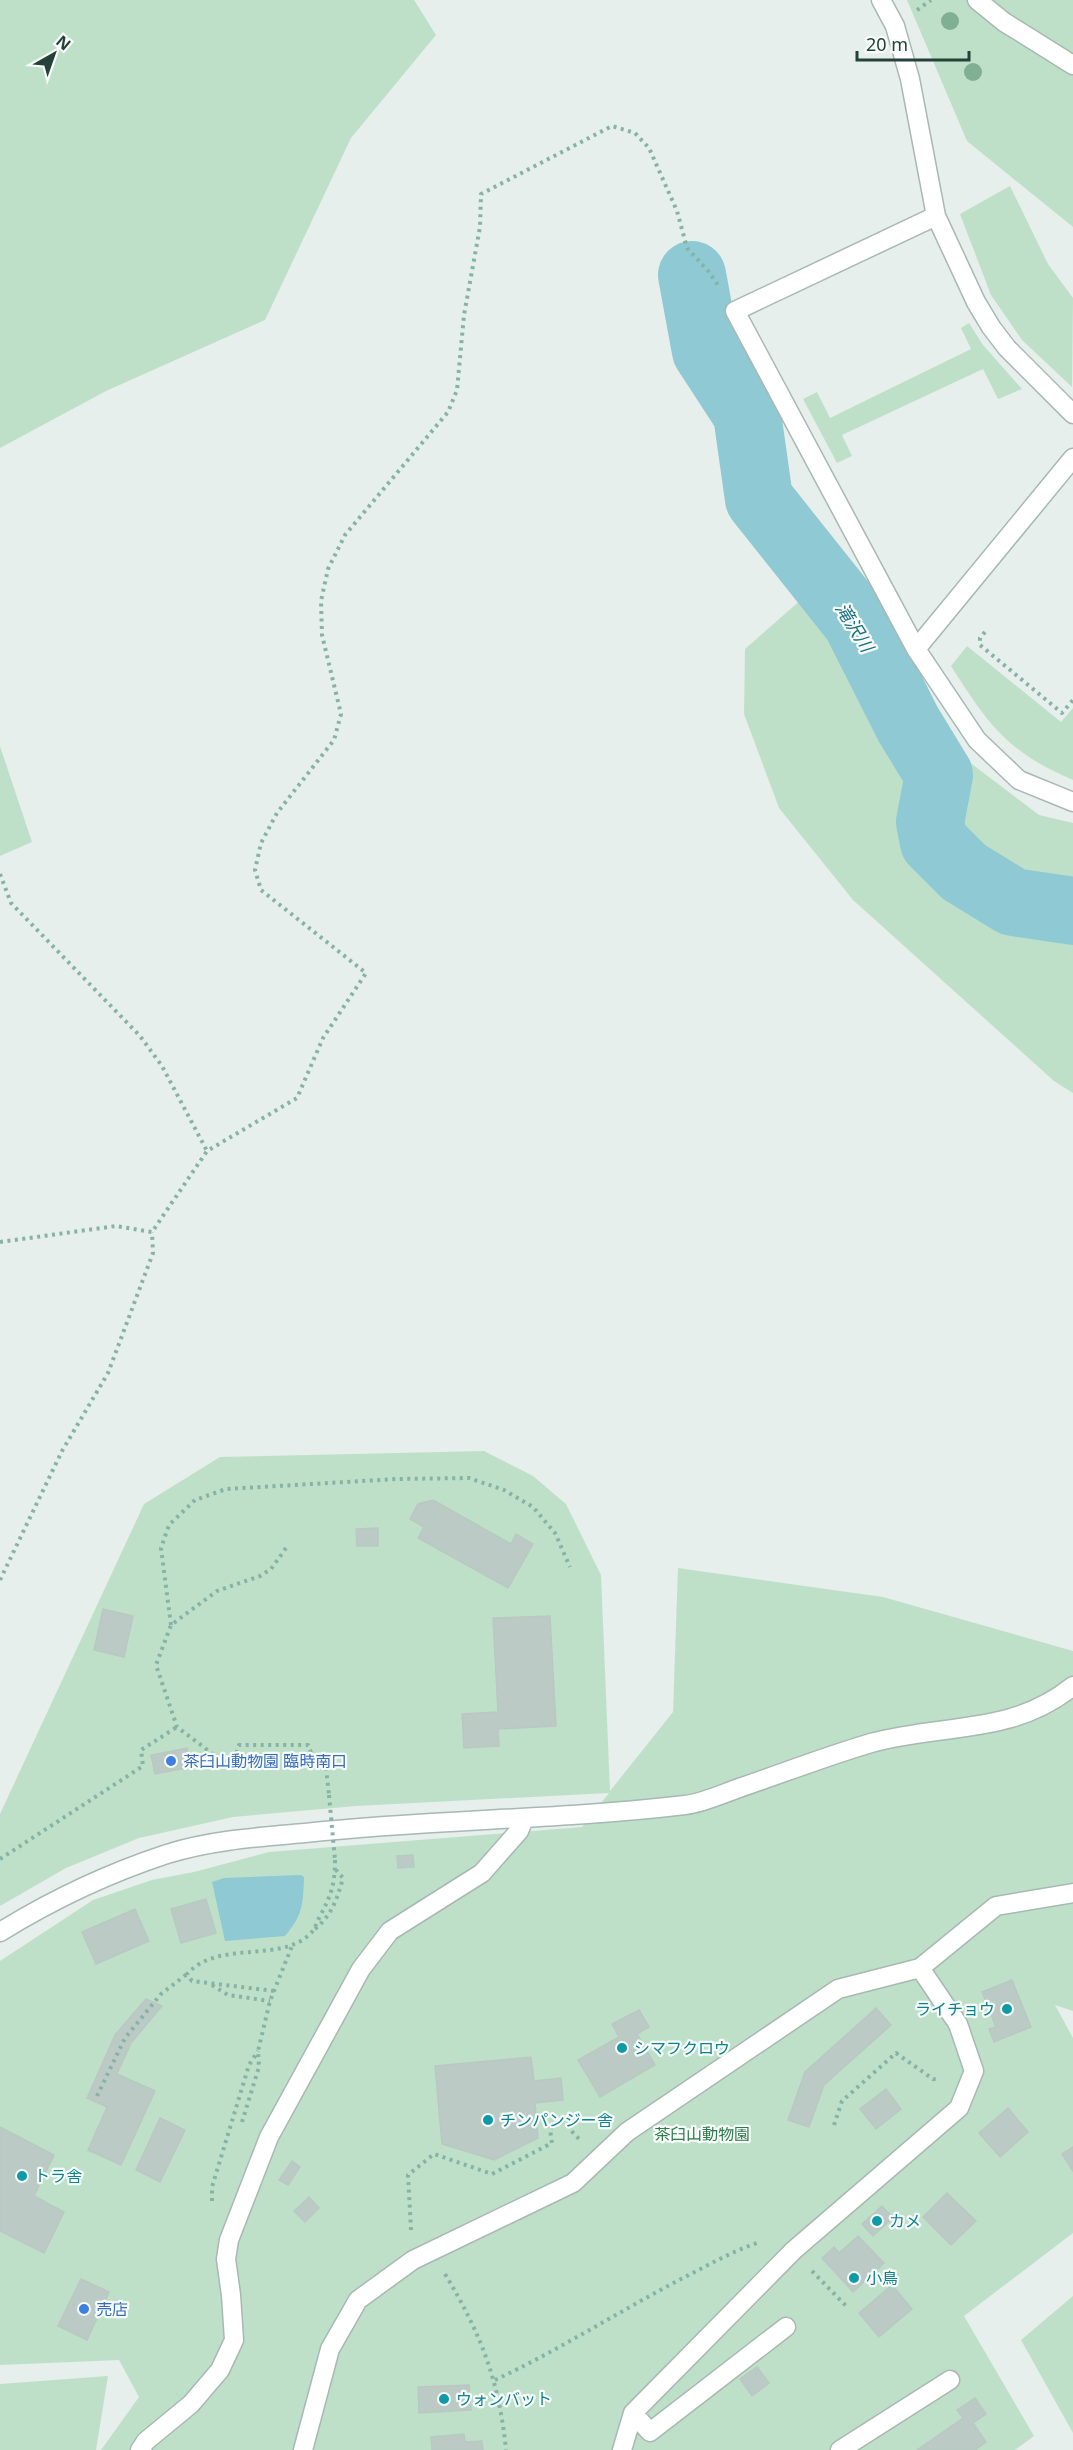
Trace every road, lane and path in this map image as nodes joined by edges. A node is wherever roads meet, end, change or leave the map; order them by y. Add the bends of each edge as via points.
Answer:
1 (881, 0) edge
2 (977, 0) edge
3 (1073, 65) edge
4 (936, 216) junction
5 (735, 311) junction
6 (1073, 414) edge
7 (1073, 458) edge
8 (985, 632) dead end
9 (916, 649) junction
10 (1073, 700) edge
11 (1073, 802) edge
12 (0, 874) edge
13 (207, 1151) junction
14 (152, 1232) junction
15 (0, 1242) edge
16 (286, 1548) dead end
17 (570, 1567) dead end
18 (0, 1580) edge
19 (171, 1625) junction
20 (1073, 1686) edge
21 (177, 1727) junction
22 (314, 1760) junction
23 (234, 1761) junction
24 (524, 1819) junction
25 (0, 1859) edge
26 (335, 1869) junction
27 (1073, 1893) edge
28 (0, 1932) edge
29 (312, 1932) junction
30 (293, 1945) junction
31 (920, 1968) junction
32 (187, 1974) junction
33 (210, 1983) junction
34 (274, 1991) junction
35 (270, 2001) junction
36 (258, 2051) junction
37 (259, 2067) dead end
38 (967, 2088) junction
39 (97, 2096) dead end
40 (834, 2125) dead end
41 (567, 2126) dead end
42 (229, 2240) junction
43 (794, 2250) junction
44 (431, 2251) junction
45 (413, 2260) junction
46 (848, 2308) dead end
47 (786, 2327) dead end
48 (495, 2380) junction
49 (950, 2380) dead end
50 (633, 2413) junction
51 (140, 2450) edge
52 (303, 2450) edge
53 (506, 2450) edge
54 (622, 2450) edge
55 (840, 2450) edge

1 - 4 lane via 895,26 910,79
2 - 3 lane via 1004,22
4 - 5 lane
4 - 6 lane via 991,327 1006,348
5 - 9 lane
5 - 13 path via 687,248 677,211 649,148 635,133 612,126 481,194 480,227 464,315 457,390 448,412 345,535 328,569 321,601 322,635 341,714 334,740 277,813 261,843 255,870 261,890 366,973 323,1038 297,1098
7 - 9 lane
8 - 10 path via 980,645 1062,713
9 - 11 lane via 976,740 1018,780
12 - 13 path via 11,903 140,1036 162,1066
13 - 14 path
14 - 15 path via 116,1226
14 - 18 path via 153,1253 108,1373 62,1451
16 - 19 path via 271,1569 217,1592
17 - 19 path via 555,1533 533,1507 504,1490 469,1478 226,1489 195,1500 169,1525 161,1548
19 - 21 path via 156,1665
20 - 24 lane via 1055,1701 1019,1718 872,1743 689,1805
21 - 23 path via 222,1761
21 - 25 path via 141,1750 143,1766
22 - 23 path
22 - 23 path via 308,1745 239,1745
22 - 26 path, bridge via 326,1768
24 - 28 lane via 348,1828 229,1841 169,1853 89,1883
24 - 42 lane via 519,1831 482,1873 390,1931 361,1969 269,2138
26 - 29 path via 330,1899
26 - 29 path via 343,1878 336,1902 326,1920
27 - 31 lane via 996,1906
29 - 30 path
30 - 32 path via 227,1954 195,1966
30 - 34 path
31 - 38 lane via 958,2024 974,2071
31 - 44 lane via 838,1989 627,2132 573,2183
32 - 33 path via 192,1982
32 - 39 path via 161,1994 125,2038
33 - 34 path
33 - 35 path via 228,1995
34 - 35 path
35 - 36 path
36 - 37 path
36 - 42 path via 249,2065 212,2187 211,2229
38 - 40 path via 933,2079 896,2053 842,2101
38 - 43 lane via 958,2108
41 - 45 path via 560,2119 550,2129 552,2143 492,2174 434,2154 408,2175
42 - 51 lane via 226,2259 234,2340 220,2370 191,2404
43 - 46 path
43 - 48 path via 769,2239 738,2249
43 - 50 lane
44 - 45 lane
44 - 48 path via 468,2312
45 - 52 lane via 358,2300 330,2349
47 - 50 lane via 650,2432
48 - 53 path
49 - 55 lane
50 - 54 lane

